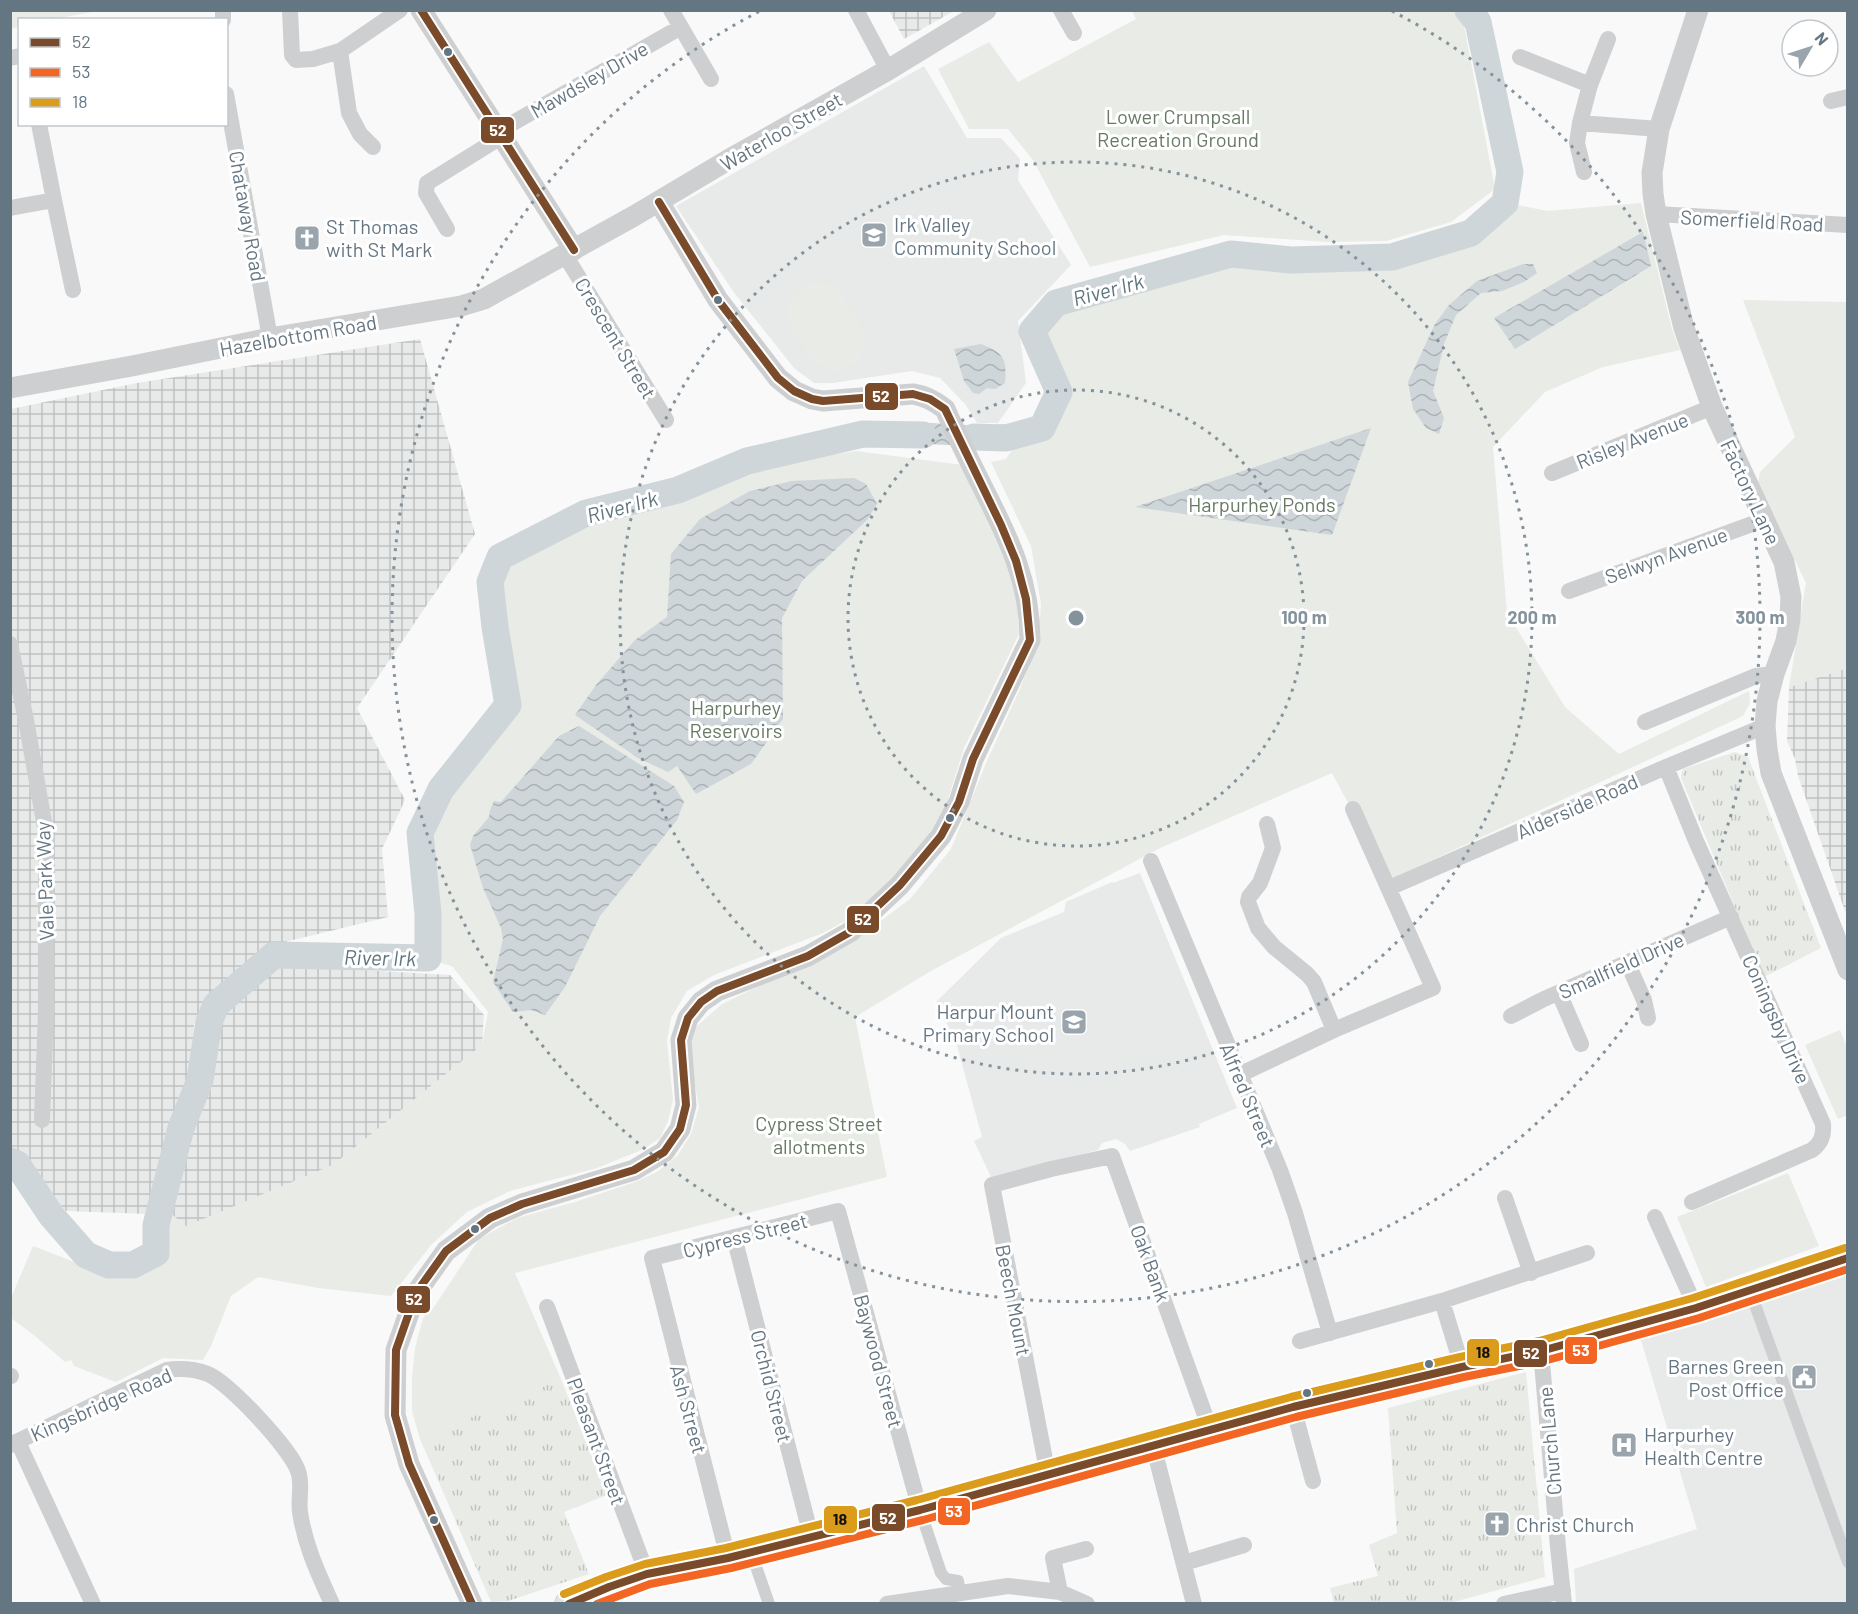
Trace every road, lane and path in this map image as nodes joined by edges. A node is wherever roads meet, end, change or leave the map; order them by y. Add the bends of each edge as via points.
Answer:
1 (290, 10) edge
2 (400, 10) edge
3 (421, 10) edge
4 (671, 10) edge
5 (856, 10) edge
6 (986, 10) edge
7 (1061, 10) edge
8 (1698, 10) edge
9 (681, 27) junction
10 (1074, 33) dead end
11 (1608, 39) dead end
12 (340, 51) junction
13 (1520, 57) dead end
14 (888, 70) junction
15 (711, 79) dead end
16 (1590, 85) junction
17 (228, 105) edge
18 (1580, 123) junction
19 (39, 126) edge
20 (1659, 129) junction
21 (499, 135) junction
22 (373, 147) dead end
23 (1584, 172) dead end
24 (54, 200) junction
25 (659, 202) junction
26 (10, 208) edge
27 (1656, 214) junction
28 (1848, 225) edge
29 (447, 229) dead end
30 (570, 253) junction
31 (73, 290) dead end
32 (270, 338) junction
33 (10, 388) edge
34 (1712, 407) junction
35 (666, 420) dead end
36 (1552, 473) dead end
37 (1763, 520) junction
38 (1569, 591) dead end
39 (10, 644) edge
40 (1774, 674) junction
41 (1645, 722) dead end
42 (1765, 726) junction
43 (1666, 767) junction
44 (1353, 809) dead end
45 (1267, 824) dead end
46 (1151, 861) dead end
47 (1389, 888) junction
48 (1731, 917) junction
49 (1627, 962) junction
50 (1848, 970) edge
51 (1559, 993) junction
52 (1511, 1016) dead end
53 (1648, 1018) dead end
54 (1334, 1030) junction
55 (1581, 1044) dead end
56 (1239, 1075) junction
57 (42, 1120) dead end
58 (1051, 1169) joint
59 (1505, 1198) dead end
60 (1692, 1202) dead end
61 (838, 1211) joint
62 (1655, 1217) dead end
63 (734, 1237) junction
64 (1587, 1253) dead end
65 (652, 1258) joint
66 (1847, 1259) edge
67 (1531, 1273) junction
68 (1442, 1302) junction
69 (1754, 1302) dead end
70 (547, 1307) dead end
71 (1696, 1308) junction
72 (1330, 1334) junction
73 (1300, 1341) dead end
74 (1541, 1351) junction
75 (1462, 1367) junction
76 (1293, 1407) junction
77 (1210, 1430) junction
78 (13, 1442) edge
79 (1153, 1445) junction
80 (1048, 1475) junction
81 (1313, 1481) dead end
82 (920, 1510) junction
83 (811, 1536) junction
84 (1244, 1545) dead end
85 (1086, 1550) dead end
86 (739, 1555) junction
87 (1848, 1562) edge
88 (1184, 1563) junction
89 (647, 1574) junction
90 (960, 1592) junction
91 (1060, 1592) junction
92 (1564, 1597) edge
93 (93, 1604) edge
94 (332, 1604) edge
95 (472, 1604) edge
96 (568, 1604) edge
97 (769, 1604) edge
98 (887, 1604) edge
99 (1087, 1604) edge
100 (1194, 1604) edge
101 (1504, 1604) edge

1 - 12 street via 291,55 296,60
2 - 12 street
3 - 21 street
4 - 9 street
5 - 14 street
6 - 14 street, Waterloo Street
7 - 10 street
8 - 20 street, Factory Lane
9 - 15 street
9 - 21 street, Mawdsley Drive
11 - 16 street
12 - 22 street via 349,112 360,134
13 - 16 street
14 - 25 street, Waterloo Street
16 - 18 street
17 - 32 street, Chataway Road
18 - 20 street
18 - 23 street via 1577,143
19 - 24 street
20 - 27 street, Factory Lane via 1652,173
21 - 29 street, Mawdsley Drive via 427,183 426,193
21 - 30 street
24 - 26 street
24 - 31 street
25 - 30 street, Waterloo Street
25 - 95 street via 717,300 778,378 794,391 823,401 913,394 924,396 945,410 1021,574 1030,640 941,836 900,885 849,932 808,956 717,991 688,1018 681,1040 686,1105 680,1130 664,1152 634,1170 522,1204 490,1218 446,1251 416,1293 396,1350 395,1415 409,1464
27 - 28 street, Somerfield Road
27 - 34 street, Factory Lane via 1684,328
30 - 32 street, Hazelbottom Road via 484,299 461,306
30 - 35 street, Crescent Street
32 - 33 street, Hazelbottom Road
34 - 36 street, Risley Avenue
34 - 37 street, Factory Lane
37 - 38 street, Selwyn Avenue
37 - 40 street, Factory Lane via 1784,562 1791,597 1786,641
39 - 57 street, Vale Park Way via 46,833
40 - 41 street via 1756,676
40 - 42 street, Factory Lane
42 - 43 street, Alderside Road
42 - 50 street, Factory Lane via 1771,773
43 - 47 street, Alderside Road
43 - 48 street, Coningsby Drive
44 - 47 street
45 - 54 street via 1273,848 1248,902 1258,928 1314,982
46 - 56 street, Alfred Street
47 - 54 street via 1433,988
48 - 49 street, Smallfield Drive
48 - 60 street, Coningsby Drive via 1824,1132 1812,1150
49 - 51 street, Smallfield Drive
49 - 53 street
51 - 52 street, Smallfield Drive
51 - 55 street
54 - 56 street
56 - 72 street, Alfred Street via 1280,1170
58 - 77 street, Oak Bank via 1112,1156
58 - 80 street, Beech Mount via 992,1185
59 - 67 street
61 - 63 street, Cypress Street
61 - 82 street, Baywood Street
62 - 71 street
63 - 65 street, Cypress Street
63 - 83 street, Orchid Street
64 - 67 street
65 - 86 street, Ash Street
66 - 71 main road
67 - 68 street
68 - 72 street
68 - 75 street
69 - 87 street
70 - 89 street, Pleasant Street
71 - 74 main road
72 - 73 street
74 - 75 main road
74 - 92 street, Church Lane
75 - 76 main road
76 - 77 main road
76 - 81 street
77 - 79 main road
78 - 93 street
78 - 94 street, Kingsbridge Road via 167,1370 181,1368 210,1375 229,1389 294,1460 299,1473 304,1536
79 - 80 main road
79 - 88 street
80 - 82 main road
82 - 83 main road
82 - 90 street via 941,1573 946,1579 958,1581
83 - 86 main road
84 - 88 street
85 - 91 street via 1053,1558
86 - 89 main road
86 - 97 street
88 - 100 street
89 - 96 main road
90 - 91 street via 1008,1586
90 - 98 street
91 - 99 street
92 - 101 street

